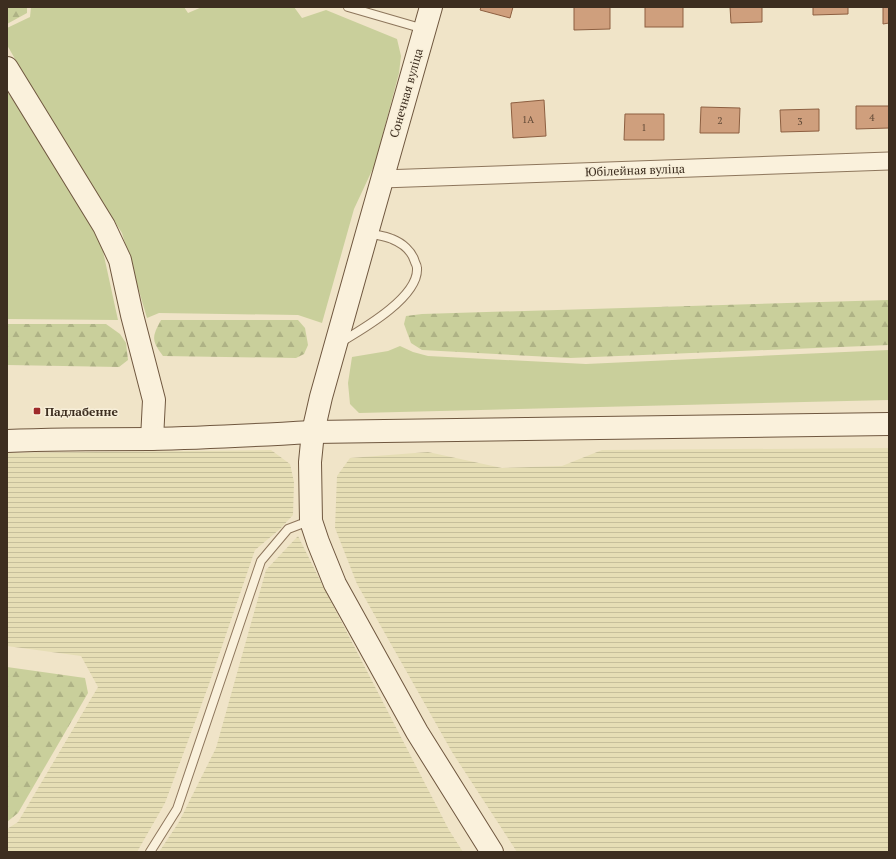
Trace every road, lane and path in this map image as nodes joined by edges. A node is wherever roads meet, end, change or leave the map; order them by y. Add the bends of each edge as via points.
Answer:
1 (348, 7) edge
2 (431, 7) edge
3 (425, 29) junction
4 (7, 68) edge
5 (889, 161) edge
6 (382, 179) junction
7 (367, 233) junction
8 (336, 346) junction
9 (889, 424) edge
10 (313, 432) junction
11 (152, 439) junction
12 (7, 441) edge
13 (311, 521) junction
14 (150, 852) edge
15 (492, 852) edge

1 - 3 lane
2 - 3 street, Сонечная вуліца
3 - 6 street, Сонечная вуліца
4 - 11 street via 104,226 120,260 154,400
5 - 6 street, Юбілейная вуліца
6 - 7 street, Сонечная вуліца
7 - 8 street, Сонечная вуліца
7 - 8 lane via 392,239 406,247 414,257 417,268 414,281 404,296 387,312
8 - 10 street, Сонечная вуліца
9 - 10 street
10 - 11 street
10 - 13 street, Сонечная вуліца via 310,462
11 - 12 street
13 - 14 lane via 288,529 261,561 177,809
13 - 15 street, Сонечная вуліца via 335,584 418,732

